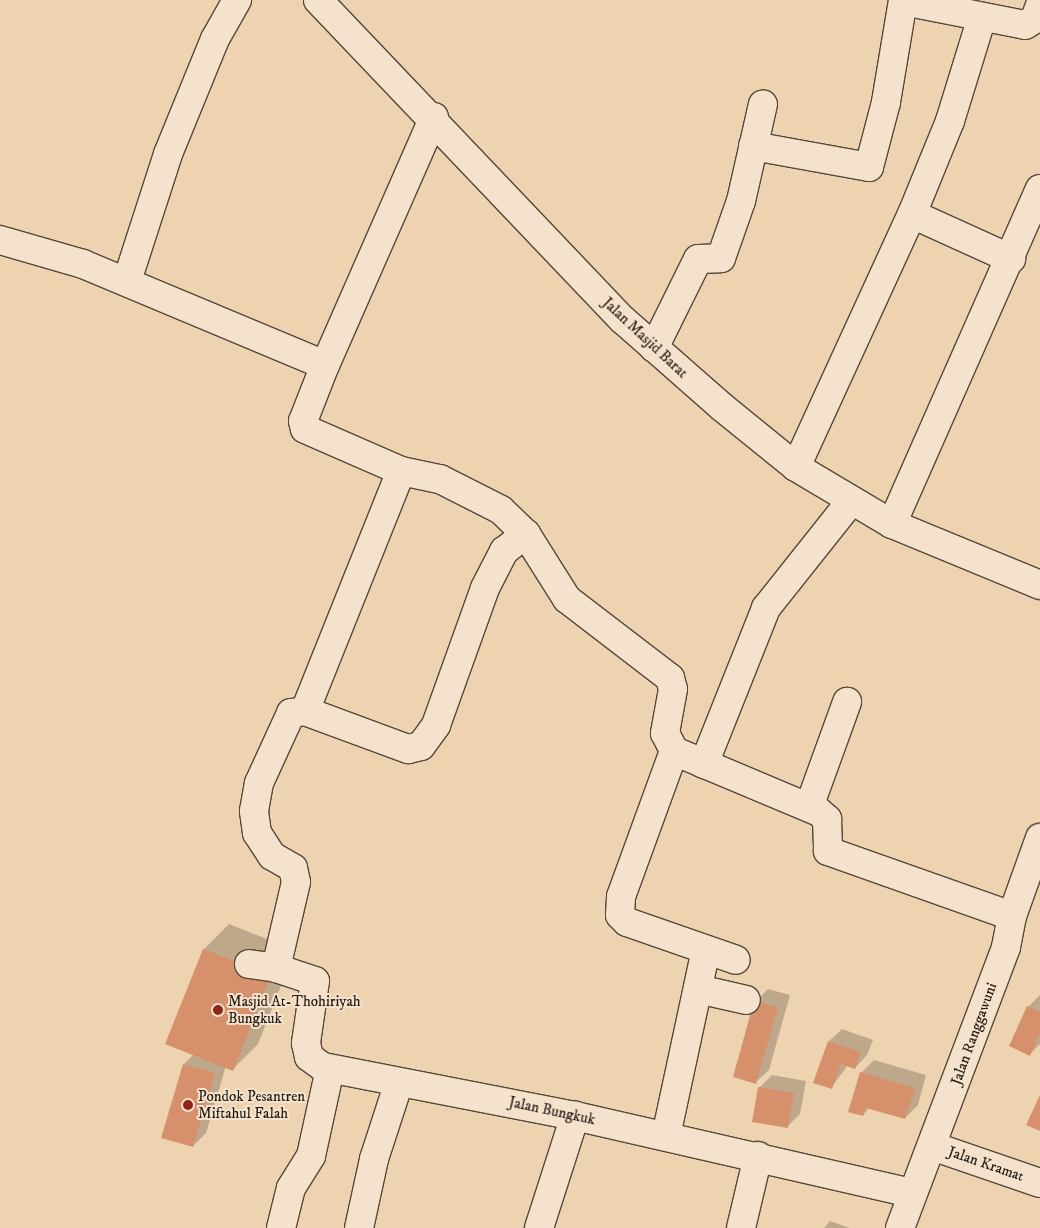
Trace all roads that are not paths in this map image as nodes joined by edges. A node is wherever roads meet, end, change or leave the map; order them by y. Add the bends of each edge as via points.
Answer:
1 (237, 0) edge
2 (318, 0) edge
3 (903, 1) edge
4 (1040, 6) edge
5 (982, 17) junction
6 (763, 104) dead end
7 (434, 117) junction
8 (753, 146) junction
9 (1040, 189) edge
10 (912, 214) junction
11 (0, 240) edge
12 (1011, 259) junction
13 (127, 282) junction
14 (654, 348) junction
15 (325, 365) junction
16 (796, 467) junction
17 (401, 471) junction
18 (851, 501) junction
19 (892, 524) junction
20 (526, 534) junction
21 (1040, 585) edge
22 (847, 702) dead end
23 (305, 711) junction
24 (674, 751) junction
25 (704, 764) junction
26 (809, 807) junction
27 (1040, 838) edge
28 (1012, 916) junction
29 (706, 950) junction
30 (736, 960) dead end
31 (249, 964) dead end
32 (276, 968) junction
33 (698, 989) junction
34 (746, 1000) dead end
35 (330, 1069) junction
36 (398, 1085) junction
37 (575, 1116) junction
38 (666, 1136) junction
39 (932, 1146) junction
40 (758, 1156) junction
41 (1040, 1183) edge
42 (912, 1193) junction
43 (281, 1228) edge
44 (359, 1228) edge
45 (539, 1228) edge
46 (741, 1228) edge
47 (900, 1228) edge

1 - 13 street via 216,38 168,154
2 - 7 street, Jalan Masjid Barat
3 - 5 street
3 - 8 street via 886,102 868,167
4 - 5 street via 1029,25
5 - 10 street via 950,121
6 - 8 street
7 - 14 street, Jalan Masjid Barat
7 - 15 street
8 - 14 street via 721,258 698,259
9 - 12 street
10 - 12 street
10 - 16 street
11 - 13 street
12 - 19 street
13 - 15 street
14 - 16 street, Jalan Masjid Barat
15 - 17 street via 303,421 304,429
16 - 18 street, Jalan Masjid Barat
17 - 20 street via 440,479 468,492 501,510
17 - 23 street
18 - 19 street, Jalan Masjid Barat
18 - 25 street via 766,608
19 - 21 street, Jalan Masjid Barat
20 - 23 street via 504,551 485,588 440,717 421,746 408,749
20 - 24 street via 567,599 670,678 673,689 665,733 666,743
22 - 26 street
23 - 32 street via 291,713 259,783 254,811 262,845 296,872
24 - 25 street
24 - 29 street via 621,897 620,914 627,922
25 - 26 street
26 - 28 street via 827,818 828,851
27 - 28 street, Jalan Ranggawuni
28 - 39 street, Jalan Ranggawuni via 1006,947
29 - 30 street
29 - 33 street
31 - 32 street
32 - 35 street, Jalan Bungkuk via 315,981 306,1043 315,1062
33 - 34 street
33 - 38 street
35 - 36 street, Jalan Bungkuk
35 - 43 street via 311,1156 291,1188
36 - 37 street, Jalan Bungkuk
36 - 44 street via 374,1158
37 - 38 street, Jalan Bungkuk
37 - 45 street
38 - 40 street, Jalan Bungkuk
39 - 41 street, Jalan Kramat
39 - 42 street, Jalan Ranggawuni
40 - 42 street, Jalan Bungkuk
40 - 46 street
42 - 47 street, Jalan Ranggawuni

